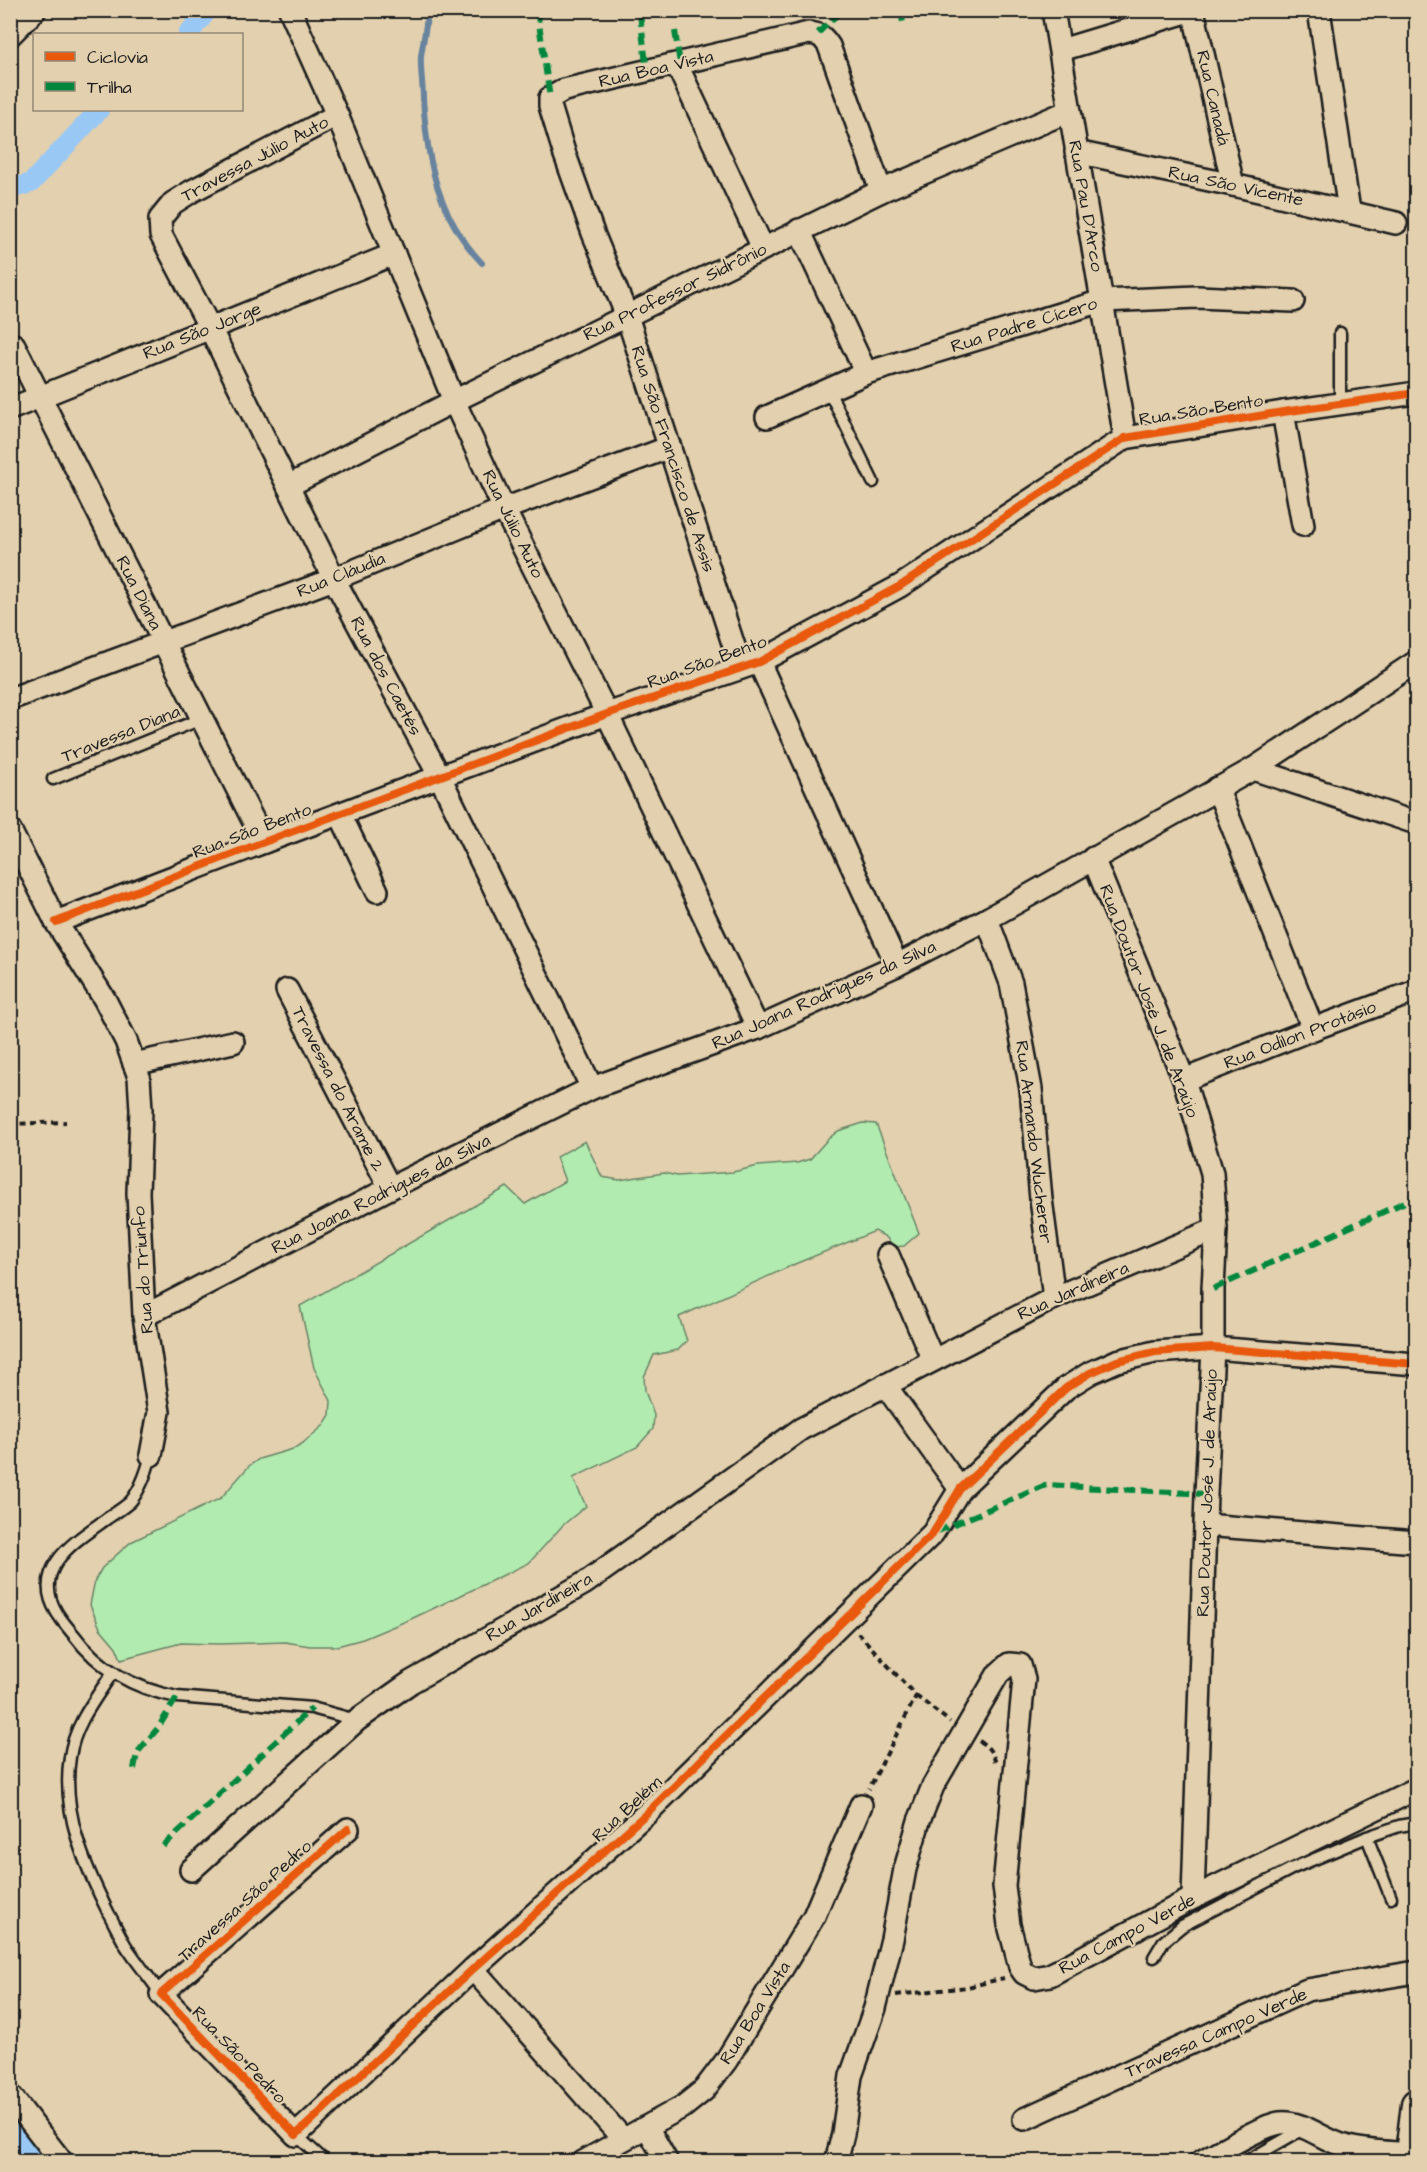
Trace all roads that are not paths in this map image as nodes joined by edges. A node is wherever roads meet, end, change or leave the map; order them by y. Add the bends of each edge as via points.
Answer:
1 (35, 10) edge
2 (290, 10) edge
3 (1053, 10) edge
4 (1193, 10) edge
5 (1319, 10) edge
6 (10, 35) edge
7 (1061, 50) junction
8 (677, 65) junction
9 (1069, 111) junction
10 (337, 115) junction
11 (564, 152) joint
12 (1076, 152) junction
13 (1233, 185) junction
14 (881, 191) junction
15 (1349, 211) junction
16 (1396, 223) dead end
17 (799, 230) junction
18 (763, 248) junction
19 (394, 254) junction
20 (177, 265) joint
21 (1102, 301) junction
22 (1293, 301) dead end
23 (627, 316) junction
24 (210, 328) junction
25 (1340, 333) dead end
26 (14, 345) dead end
27 (866, 373) junction
28 (828, 389) junction
29 (1416, 393) edge
30 (40, 397) junction
31 (454, 401) junction
32 (1340, 403) junction
33 (10, 409) edge
34 (1283, 412) junction
35 (767, 417) dead end
36 (1125, 438) junction
37 (670, 447) junction
38 (873, 482) dead end
39 (288, 486) junction
40 (504, 508) junction
41 (1303, 525) dead end
42 (334, 579) junction
43 (164, 642) junction
44 (1416, 662) edge
45 (750, 665) junction
46 (10, 699) edge
47 (607, 714) junction
48 (201, 719) junction
49 (1253, 769) junction
50 (440, 777) junction
51 (53, 779) dead end
52 (1218, 788) junction
53 (340, 814) junction
54 (1416, 823) edge
55 (10, 830) edge
56 (264, 842) junction
57 (1093, 858) junction
58 (377, 891) dead end
59 (987, 920) junction
60 (56, 922) junction
61 (897, 965) junction
62 (287, 990) dead end
63 (1416, 991) edge
64 (758, 1028) junction
65 (1313, 1029) junction
66 (233, 1042) dead end
67 (134, 1064) junction
68 (1184, 1080) junction
69 (592, 1088) junction
70 (390, 1188) junction
71 (1216, 1229) junction
72 (888, 1255) dead end
73 (1054, 1298) junction
74 (144, 1316) junction
75 (1213, 1348) junction
76 (933, 1360) junction
77 (1416, 1364) edge
78 (885, 1385) junction
79 (151, 1455) joint
80 (960, 1489) junction
81 (1205, 1525) junction
82 (1416, 1542) edge
83 (113, 1672) junction
84 (357, 1720) junction
85 (1416, 1790) edge
86 (861, 1805) road end
87 (1416, 1824) edge
88 (348, 1829) dead end
89 (1367, 1837) junction
90 (192, 1870) dead end
91 (1193, 1898) junction
92 (1390, 1898) dead end
93 (1154, 1957) dead end
94 (473, 1969) junction
95 (1416, 1972) edge
96 (161, 1994) junction
97 (10, 2095) edge
98 (1416, 2104) edge
99 (1024, 2119) dead end
100 (647, 2127) junction
101 (1305, 2127) junction
102 (296, 2135) junction
103 (623, 2139) junction
104 (1409, 2158) edge
105 (62, 2162) edge
106 (326, 2162) edge
107 (583, 2162) edge
108 (667, 2162) edge
109 (836, 2162) edge
110 (1200, 2162) edge
111 (1245, 2162) edge

1 - 6 street
2 - 10 street, Rua Júlio Auto
3 - 7 street, Rua Pau D'Arco
4 - 7 street
4 - 13 street, Rua Canadá
5 - 15 street
7 - 9 street, Rua Pau D'Arco
8 - 11 street, Rua Boa Vista via 556,93 550,98 550,106
8 - 14 street, Rua Boa Vista via 818,33 829,46
8 - 18 street
9 - 12 street, Rua Pau D'Arco
9 - 14 street, Rua Professor Sidrônio
10 - 19 street, Rua Júlio Auto
10 - 20 street, Travessa Júlio Auto via 173,203 159,226
11 - 23 street, Rua São Francisco de Assis
12 - 13 street, Rua São Vicente
12 - 21 street, Rua Pau D'Arco
13 - 15 street, Rua São Vicente
14 - 17 street, Rua Professor Sidrônio
15 - 16 street, Rua São Vicente
17 - 18 street, Rua Professor Sidrônio
17 - 27 street
18 - 23 street, Rua Professor Sidrônio
19 - 24 street, Rua São Jorge
19 - 31 street, Rua Júlio Auto
20 - 24 street, Rua dos Caetés
21 - 22 street, Rua Padre Cícero via 1197,297
21 - 27 street, Rua Padre Cícero
21 - 36 street, Rua Pau D'Arco
23 - 31 street, Rua Professor Sidrônio
23 - 37 street, Rua São Francisco de Assis
24 - 30 street, Rua São Jorge
24 - 39 street, Rua dos Caetés
25 - 32 lane
26 - 30 street, Rua Diana
27 - 28 street, Rua Padre Cícero
28 - 35 street, Rua Padre Cícero
28 - 38 lane
29 - 32 street, Rua São Bento
30 - 33 street, Rua São Jorge
30 - 43 street, Rua Diana
31 - 39 street, Rua Professor Sidrônio
31 - 40 street, Rua Júlio Auto
32 - 34 street, Rua São Bento
34 - 36 street, Rua São Bento
34 - 41 street
36 - 45 street, Rua São Bento via 900,586
37 - 40 street, Rua Cláudia
37 - 45 street, Rua São Francisco de Assis
39 - 42 street, Rua dos Caetés
40 - 42 street, Rua Cláudia
40 - 47 street, Rua Júlio Auto
42 - 43 street, Rua Cláudia
42 - 50 street, Rua dos Caetés
43 - 46 street, Rua Cláudia
43 - 48 street, Rua Diana
44 - 49 street, Rua Joana Rodrigues da Silva
45 - 47 street, Rua São Bento
45 - 61 street, Rua São Francisco de Assis
47 - 50 street, Rua São Bento
47 - 64 street, Rua Júlio Auto
48 - 51 lane, Travessa Diana
48 - 56 street, Rua Diana
49 - 52 street, Rua Joana Rodrigues da Silva
49 - 54 street
50 - 53 street, Rua São Bento
50 - 69 street, Rua dos Caetés
52 - 57 street, Rua Joana Rodrigues da Silva
52 - 65 street
53 - 56 street, Rua São Bento
53 - 58 street
55 - 60 street, Rua do Triunfo
56 - 60 street, Rua São Bento
57 - 59 street, Rua Joana Rodrigues da Silva
57 - 68 street, Rua Doutor José J. de Araújo
59 - 61 street, Rua Joana Rodrigues da Silva
59 - 73 street, Rua Armando Wucherer via 1011,983 1031,1089
60 - 67 street, Rua do Triunfo via 105,1000
61 - 64 street, Rua Joana Rodrigues da Silva
62 - 70 street, Travessa do Arame 2
63 - 65 street, Rua Odilon Protásio
64 - 69 street, Rua Joana Rodrigues da Silva
65 - 68 street, Rua Odilon Protásio
66 - 67 street
67 - 74 street, Rua do Triunfo via 141,1110 138,1193
68 - 71 street, Rua Doutor José J. de Araújo via 1212,1173
69 - 70 street, Rua Joana Rodrigues da Silva
70 - 74 street, Rua Joana Rodrigues da Silva
71 - 73 street, Rua Jardineira
71 - 75 street, Rua Doutor José J. de Araújo
72 - 76 street
73 - 76 street, Rua Jardineira
74 - 79 street, Rua do Triunfo via 159,1412
75 - 77 street, Rua Belém
75 - 80 street, Rua Belém via 1155,1352 1117,1361 1090,1373 1066,1388
75 - 81 street, Rua Doutor José J. de Araújo
76 - 78 street, Rua Jardineira
78 - 80 street
78 - 84 street, Rua Jardineira via 801,1429 585,1583 411,1682
79 - 83 lane, Rua do Triunfo via 146,1476 130,1502 79,1538 56,1560 48,1585 56,1611 82,1647
80 - 94 street, Rua Belém via 933,1533 845,1620 647,1813
81 - 82 street
81 - 91 street, Rua Doutor José J. de Araújo
83 - 84 lane via 139,1687 177,1697 312,1708
83 - 96 lane, Rua São Pedro via 76,1733 70,1756 70,1807 78,1843 101,1897 125,1945
84 - 90 street, Rua Jardineira
85 - 91 street, Rua Campo Verde
86 - 100 street, Rua Boa Vista via 814,1916 726,2061 704,2090
87 - 89 lane
88 - 96 street, Travessa São Pedro
89 - 92 lane
89 - 93 lane via 1293,1868 1182,1926 1163,1942
91 - 109 street, Rua Campo Verde via 1050,1975 1039,1979 1024,1973 1016,1957 1004,1886 1023,1670 1020,1665 1009,1664 998,1674 933,1786 919,1821 878,1997 851,2076
94 - 102 street, Rua Belém
94 - 103 street
95 - 99 street, Travessa Campo Verde via 1307,1990
96 - 102 street, Rua São Pedro
97 - 105 street
98 - 104 street
100 - 103 street, Rua Boa Vista
100 - 108 street
101 - 104 street via 1347,2147
101 - 110 street via 1277,2124
101 - 111 lane
102 - 106 lane, Rua São Pedro
103 - 107 street, Rua Boa Vista

